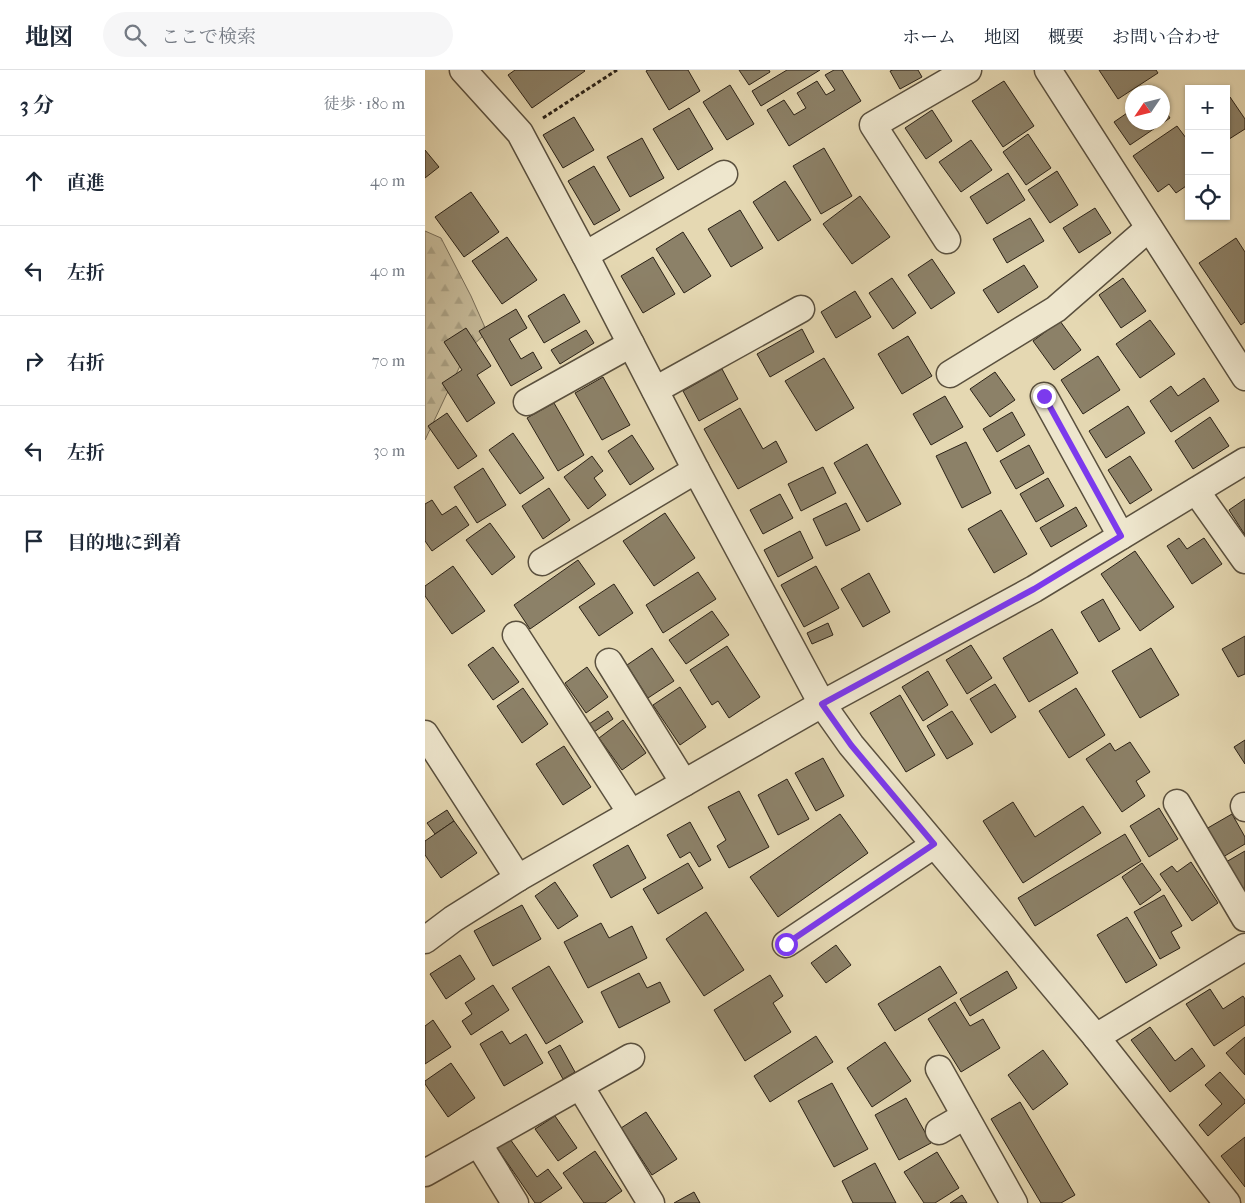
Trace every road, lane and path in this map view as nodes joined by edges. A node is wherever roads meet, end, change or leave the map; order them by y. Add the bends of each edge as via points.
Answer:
1 (463, 70) edge
2 (617, 70) edge
3 (968, 70) edge
4 (1048, 70) edge
5 (519, 133) junction
6 (724, 174) dead end
7 (1149, 228) junction
8 (947, 240) dead end
9 (585, 255) junction
10 (801, 309) dead end
11 (631, 344) junction
12 (950, 374) dead end
13 (1245, 377) edge
14 (655, 390) junction
15 (1044, 396) dead end
16 (527, 402) dead end
17 (1245, 461) edge
18 (696, 470) junction
19 (1196, 491) junction
20 (1121, 536) junction
21 (1245, 560) edge
22 (542, 562) dead end
23 (516, 635) dead end
24 (609, 662) dead end
25 (822, 704) junction
26 (425, 734) edge
27 (684, 783) junction
28 (1177, 803) dead end
29 (631, 813) junction
30 (934, 844) junction
31 (518, 878) junction
32 (1245, 918) edge
33 (425, 940) edge
34 (786, 944) dead end
35 (1245, 947) edge
36 (1096, 1037) junction
37 (631, 1057) dead end
38 (939, 1069) dead end
39 (580, 1086) junction
40 (965, 1116) junction
41 (939, 1131) dead end
42 (477, 1143) junction
43 (425, 1173) edge
44 (515, 1203) edge
45 (651, 1203) edge
46 (1014, 1203) edge
47 (1227, 1203) edge

1 - 5 street
2 - 5 path
3 - 8 street via 873,125
4 - 7 street
5 - 9 street
6 - 9 street
7 - 12 street via 1056,308
7 - 13 street
9 - 11 street
10 - 14 street
11 - 14 street
11 - 16 street
14 - 18 street
15 - 20 street
17 - 19 street
18 - 22 street
18 - 25 street
19 - 20 street
19 - 21 street
20 - 25 street via 1034,589
23 - 29 street
24 - 27 street
25 - 27 street
25 - 30 street via 851,745
26 - 31 street
27 - 29 street
28 - 32 street
29 - 31 street
30 - 34 street
30 - 36 street
31 - 33 street via 453,918
35 - 36 street
36 - 47 street
37 - 39 street
38 - 40 street
39 - 42 street
39 - 45 street
40 - 41 street
40 - 46 street
42 - 43 street
42 - 44 street

